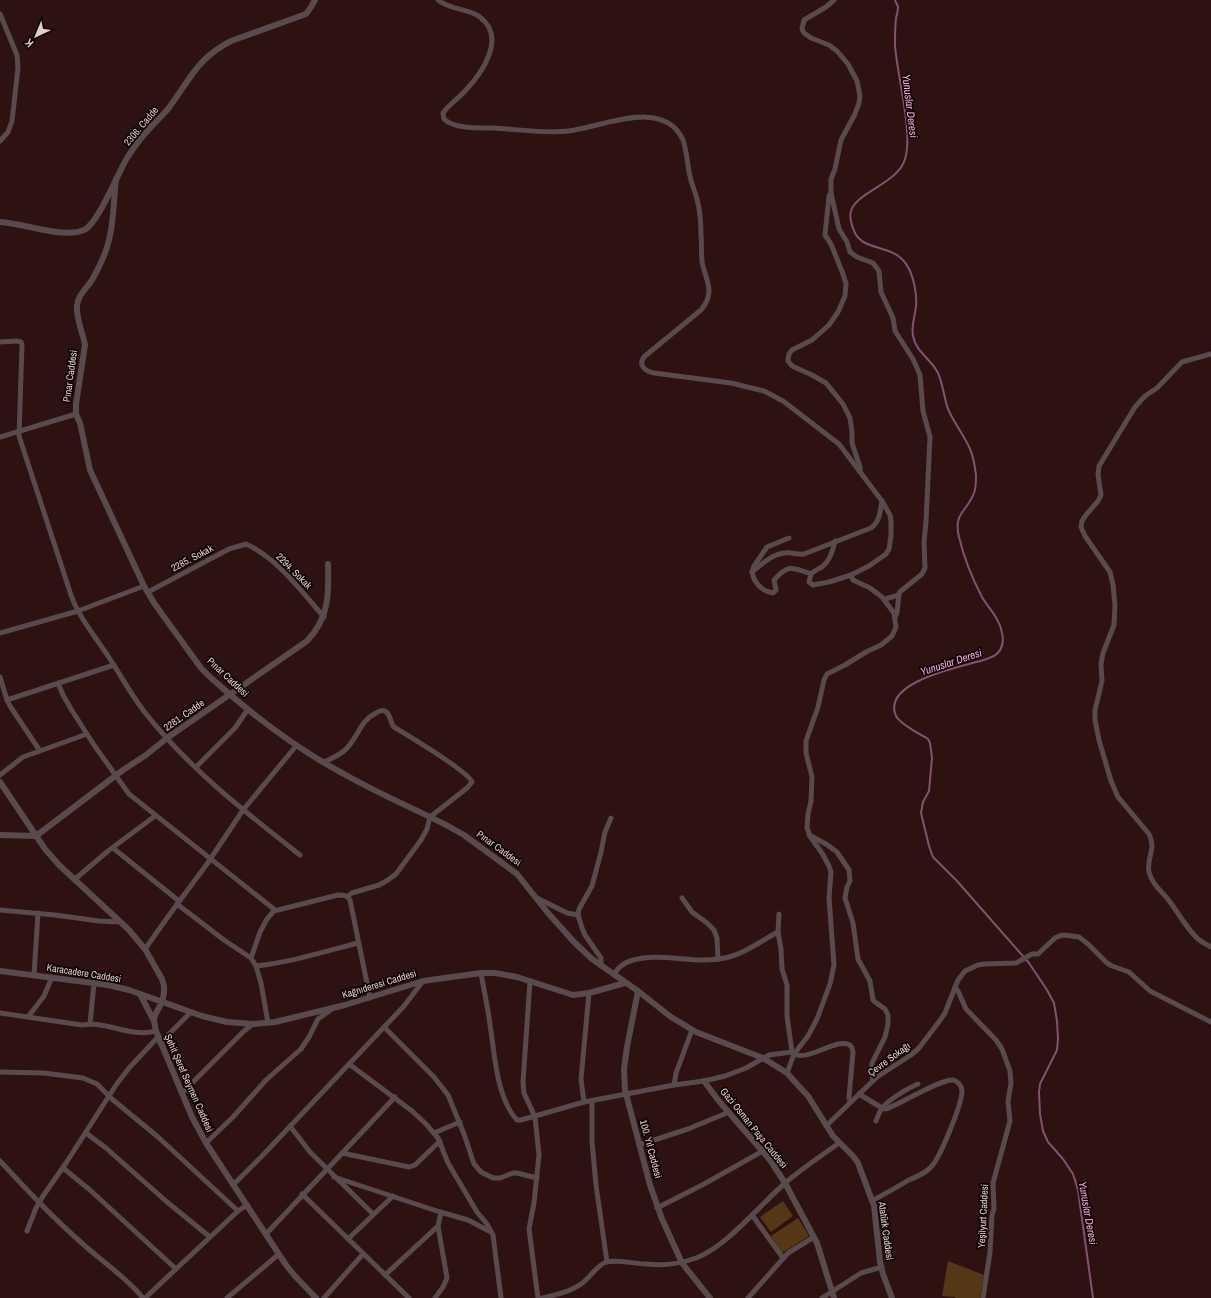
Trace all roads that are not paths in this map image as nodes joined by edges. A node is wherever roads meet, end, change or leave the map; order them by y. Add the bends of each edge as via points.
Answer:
1 (315, 0) edge
2 (438, 0) edge
3 (834, 0) edge
4 (0, 14) edge
5 (0, 141) edge
6 (116, 179) junction
7 (830, 193) junction
8 (0, 222) edge
9 (0, 342) edge
10 (1211, 354) edge
11 (76, 414) junction
12 (19, 432) junction
13 (0, 437) edge
14 (860, 472) junction
15 (882, 501) junction
16 (789, 538) dead end
17 (835, 542) junction
18 (246, 544) joint
19 (328, 564) dead end
20 (752, 572) junction
21 (811, 574) junction
22 (851, 576) junction
23 (144, 586) junction
24 (148, 592) junction
25 (899, 595) junction
26 (885, 599) junction
27 (78, 611) junction
28 (324, 617) junction
29 (895, 617) junction
30 (0, 633) edge
31 (114, 665) junction
32 (0, 677) edge
33 (58, 683) junction
34 (231, 694) junction
35 (7, 700) junction
36 (248, 709) junction
37 (87, 734) junction
38 (167, 738) junction
39 (296, 746) junction
40 (40, 751) junction
41 (324, 762) junction
42 (196, 767) junction
43 (0, 775) edge
44 (115, 776) junction
45 (0, 782) edge
46 (243, 810) junction
47 (155, 816) junction
48 (430, 817) junction
49 (611, 818) dead end
50 (0, 835) edge
51 (36, 836) junction
52 (809, 836) junction
53 (113, 848) junction
54 (300, 855) dead end
55 (211, 858) junction
56 (74, 880) junction
57 (348, 896) junction
58 (536, 897) junction
59 (682, 898) dead end
60 (178, 902) junction
61 (0, 910) edge
62 (276, 910) junction
63 (38, 913) junction
64 (779, 914) dead end
65 (578, 915) junction
66 (121, 922) junction
67 (778, 932) junction
68 (358, 943) junction
69 (1211, 947) edge
70 (145, 949) junction
71 (251, 958) junction
72 (718, 959) junction
73 (256, 966) junction
74 (601, 966) junction
75 (0, 971) edge
76 (481, 973) junction
77 (614, 974) junction
78 (34, 975) junction
79 (52, 977) junction
80 (423, 981) junction
81 (530, 981) junction
82 (94, 983) junction
83 (625, 983) junction
84 (955, 987) junction
85 (638, 991) junction
86 (589, 993) junction
87 (140, 994) junction
88 (370, 998) junction
89 (162, 1002) junction
90 (332, 1008) junction
91 (190, 1012) junction
92 (0, 1013) edge
93 (28, 1017) junction
94 (154, 1022) junction
95 (1211, 1022) edge
96 (268, 1023) junction
97 (90, 1024) junction
98 (253, 1024) junction
99 (384, 1027) junction
100 (692, 1030) junction
101 (156, 1031) junction
102 (159, 1040) junction
103 (793, 1053) junction
104 (763, 1058) junction
105 (350, 1064) junction
106 (0, 1072) edge
107 (786, 1074) junction
108 (704, 1081) junction
109 (873, 1081) junction
110 (918, 1084) dead end
111 (674, 1085) junction
112 (182, 1093) junction
113 (626, 1094) junction
114 (859, 1094) junction
115 (109, 1096) junction
116 (394, 1097) junction
117 (592, 1101) junction
118 (584, 1102) junction
119 (850, 1102) junction
120 (882, 1108) junction
121 (729, 1112) junction
122 (535, 1117) junction
123 (876, 1121) dead end
124 (460, 1122) junction
125 (290, 1126) junction
126 (826, 1126) junction
127 (86, 1133) junction
128 (434, 1133) junction
129 (440, 1141) junction
130 (206, 1143) junction
131 (840, 1143) junction
132 (639, 1145) junction
133 (763, 1151) junction
134 (342, 1154) junction
135 (1, 1163) edge
136 (63, 1168) junction
137 (327, 1169) junction
138 (334, 1177) junction
139 (537, 1178) junction
140 (785, 1183) junction
141 (233, 1185) junction
142 (302, 1194) junction
143 (392, 1196) junction
144 (872, 1201) junction
145 (39, 1203) junction
146 (247, 1205) junction
147 (657, 1208) junction
148 (238, 1211) junction
149 (441, 1212) junction
150 (373, 1214) junction
151 (752, 1215) junction
152 (438, 1226) junction
153 (27, 1231) dead end
154 (491, 1232) junction
155 (266, 1234) junction
156 (210, 1237) junction
157 (814, 1237) junction
158 (348, 1239) junction
159 (279, 1254) junction
160 (363, 1254) junction
161 (783, 1258) junction
162 (606, 1262) junction
163 (682, 1262) junction
164 (882, 1267) junction
165 (176, 1269) junction
166 (385, 1275) junction
167 (832, 1291) junction
168 (144, 1298) edge
169 (227, 1298) edge
170 (316, 1298) edge
171 (324, 1298) edge
172 (409, 1298) edge
173 (436, 1298) edge
174 (501, 1298) edge
175 (538, 1298) edge
176 (542, 1298) edge
177 (710, 1298) edge
178 (748, 1298) edge
179 (822, 1298) edge
180 (834, 1298) edge
181 (892, 1298) edge
182 (983, 1298) edge

1 - 6 street, 2306. Cadde via 306,14 231,41 206,57 168,109 142,136
2 - 14 street via 447,6 476,15 489,26 492,35 490,53 485,64 468,88 443,113 444,119 449,123 472,127 564,131 646,117 665,121 673,126 680,136 698,203 702,260 710,294 701,310 642,359 643,367 649,372 731,383 770,394 835,440
3 - 7 street via 804,20 802,29 811,38 837,51 852,71 859,90 857,108 840,140
4 - 5 street via 17,55 18,68 12,121 8,132
6 - 8 street, 2306. Cadde via 96,219 85,229 67,233
6 - 11 street, Pınar Caddesi via 113,222 108,244 98,268 78,300 77,314 85,345 76,397
7 - 14 street via 825,235 843,274 846,284 845,296 826,329 812,340 792,350 788,362 826,383 844,404 850,418 852,444
7 - 25 street via 839,229 850,252 873,263 879,271 881,292 894,318 895,331 920,375 923,411 930,437 925,568 922,574 901,590
9 - 12 street via 20,341 22,345
10 - 69 street via 1182,362 1135,408 1099,466 1101,495 1082,521 1081,527 1110,572 1113,585 1114,625 1103,653 1102,681 1095,710 1096,728 1111,781 1118,797 1152,840 1149,864 1152,880 1198,939
11 - 12 street
11 - 23 street, Pınar Caddesi via 90,470
12 - 13 street
12 - 27 street
14 - 15 street
15 - 17 street via 879,518 873,526
15 - 22 street via 891,521 889,549 876,562
16 - 20 street via 767,547
17 - 20 street via 804,554 787,553 774,556
17 - 21 street via 828,561
18 - 24 street, 2285. Sokak via 230,549
18 - 28 street, 2294. Sokak via 283,571
19 - 28 street, 2281. Cadde via 328,595
20 - 21 street via 756,583 772,594 776,590 774,580 788,569 792,567
21 - 22 street via 808,582 813,585
22 - 26 street via 853,580
23 - 24 street, Pınar Caddesi
23 - 27 street
24 - 34 street, Pınar Caddesi via 202,668
25 - 26 street
25 - 29 street
26 - 29 street
27 - 30 street
27 - 31 street
28 - 34 street, 2281. Cadde via 307,641
29 - 52 street via 895,630 888,639 829,672 824,680 806,742 812,777 811,801 806,824
31 - 33 street
31 - 38 street via 137,702
32 - 35 street
33 - 35 street
33 - 37 street via 66,702
34 - 36 street, Pınar Caddesi
34 - 38 street, 2281. Cadde
35 - 40 street
36 - 39 street, Pınar Caddesi
36 - 42 street via 235,728
37 - 40 street
37 - 44 street
38 - 42 street
38 - 44 street, 2281. Cadde
39 - 41 street, Pınar Caddesi
39 - 46 street
40 - 43 street via 23,757
41 - 48 street, Pınar Caddesi via 348,777
41 - 48 street via 340,754 348,746 365,720 381,710 385,711 394,727 471,780 468,788
42 - 46 street
44 - 47 street via 129,794
44 - 51 street, 2281. Cadde
45 - 51 street
46 - 54 street
46 - 55 street
47 - 53 street
47 - 55 street
48 - 57 street via 421,840 396,874 379,885
48 - 58 street, Pınar Caddesi via 464,835 508,866
49 - 65 street via 606,828 591,889
50 - 51 street
51 - 56 street
52 - 103 street via 830,866 833,969 817,1019 808,1036
52 - 109 street via 837,852 849,870 850,881 845,898 853,923 858,959 870,981 873,1000 885,1008 888,1015 885,1037 872,1067
53 - 56 street
53 - 60 street
55 - 60 street
55 - 62 street
56 - 66 street
57 - 62 street via 338,895
57 - 68 street
58 - 65 street via 567,913
58 - 74 street, Pınar Caddesi via 565,933
59 - 72 street via 692,912 714,930
60 - 70 street
60 - 71 street via 224,940
61 - 63 street
62 - 71 street via 263,926
63 - 66 street
63 - 78 street
64 - 67 street
65 - 74 street via 585,935 601,958
66 - 70 street
67 - 72 street via 742,952
67 - 103 street via 782,969 787,985 787,1016
68 - 73 street
68 - 88 street
70 - 89 street via 162,979
71 - 73 street
72 - 77 street via 696,961 653,957 623,964
73 - 96 street
74 - 77 street, Pınar Caddesi
75 - 78 street, Karacadere Caddesi
76 - 80 street, Kağnıderesi Caddesi
76 - 81 street, Kağnıderesi Caddesi via 505,974
76 - 122 street via 501,1089 517,1120
77 - 83 street, Pınar Caddesi
78 - 79 street, Karacadere Caddesi
79 - 82 street, Karacadere Caddesi
79 - 93 street via 44,996
80 - 88 street, Kağnıderesi Caddesi
80 - 99 street
81 - 86 street, Kağnıderesi Caddesi via 573,995
81 - 122 street via 523,1082 524,1092
82 - 87 street, Karacadere Caddesi
82 - 97 street
83 - 85 street, Pınar Caddesi
83 - 86 street, Kağnıderesi Caddesi
84 - 95 street, Çevre Sokağı via 962,974 972,968 984,964 1012,963 1038,954 1059,936 1079,937 1107,963 1129,972 1150,991
84 - 109 street, Çevre Sokağı via 945,1013 919,1048
84 - 182 street, Yeşilyurt Caddesi via 966,1008 1002,1048 1011,1076 1008,1100 1010,1121 993,1183 994,1209
85 - 100 street, Pınar Caddesi
85 - 113 street, 100. Yıl Caddesi via 624,1069
86 - 118 street via 581,1079
87 - 89 street, Karacadere Caddesi
87 - 94 street, Şehit Şeref Seymen Caddesi
88 - 90 street, Kağnıderesi Caddesi
89 - 91 street, Kağnıderesi Caddesi
89 - 94 street
90 - 96 street, Kağnıderesi Caddesi
90 - 130 street via 318,1020 301,1049 266,1080
91 - 98 street, Kağnıderesi Caddesi via 227,1022
91 - 102 street
92 - 93 street
93 - 97 street
94 - 101 street, Şehit Şeref Seymen Caddesi
96 - 98 street, Kağnıderesi Caddesi
97 - 101 street via 139,1033
98 - 112 street
99 - 105 street
99 - 124 street via 442,1085
100 - 104 street, Atatürk Caddesi
100 - 111 street via 678,1066
101 - 102 street, Şehit Şeref Seymen Caddesi
102 - 112 street, Şehit Şeref Seymen Caddesi
102 - 115 street via 129,1068
103 - 104 street
103 - 107 street
103 - 119 street via 808,1054 843,1043 850,1045 853,1052
104 - 107 street, Atatürk Caddesi
104 - 108 street via 734,1073
105 - 116 street
105 - 125 street
106 - 115 street via 44,1073 83,1078 97,1084
107 - 126 street, Atatürk Caddesi via 808,1096
108 - 111 street
108 - 121 street, Gazi Osman Paşa Caddesi
109 - 114 street, Çevre Sokağı
110 - 120 street via 907,1088
111 - 113 street
112 - 130 street, Şehit Şeref Seymen Caddesi
113 - 117 street
113 - 132 street, 100. Yıl Caddesi
114 - 119 street, Çevre Sokağı
114 - 120 street
115 - 127 street
115 - 148 street via 158,1137
116 - 128 street
116 - 134 street
117 - 118 street
117 - 162 street via 592,1142
118 - 122 street
119 - 126 street, Çevre Sokağı
120 - 123 street
120 - 144 street via 890,1108 953,1080 958,1082 962,1089 956,1115 936,1162 927,1171
121 - 132 street
121 - 133 street, Gazi Osman Paşa Caddesi
122 - 139 street via 539,1155
124 - 128 street
124 - 139 street via 474,1164 480,1172 493,1178 513,1173
125 - 137 street via 305,1147
125 - 141 street
126 - 131 street, Atatürk Caddesi
127 - 136 street
127 - 156 street
128 - 129 street
129 - 134 street via 415,1166 409,1167
129 - 154 street via 445,1157
130 - 141 street, Şehit Şeref Seymen Caddesi
131 - 140 street
131 - 144 street, Atatürk Caddesi via 858,1163
132 - 147 street, 100. Yıl Caddesi
133 - 140 street, Gazi Osman Paşa Caddesi
133 - 147 street
134 - 137 street
135 - 145 street
136 - 145 street
136 - 165 street
137 - 138 street
137 - 142 street
138 - 143 street
138 - 150 street
139 - 175 street via 529,1229
140 - 151 street
140 - 157 street, Gazi Osman Paşa Caddesi
141 - 146 street, Şehit Şeref Seymen Caddesi
142 - 155 street
142 - 158 street
143 - 149 street
143 - 150 street
144 - 164 street, Atatürk Caddesi
145 - 153 street
145 - 168 street
146 - 148 street
146 - 155 street, Şehit Şeref Seymen Caddesi
147 - 163 street, 100. Yıl Caddesi
148 - 156 street
149 - 152 street
149 - 154 street via 468,1220
150 - 158 street
151 - 161 street
151 - 163 street via 709,1252
152 - 166 street
152 - 173 street via 446,1278
154 - 174 street
155 - 159 street, Şehit Şeref Seymen Caddesi
156 - 165 street
157 - 161 street
157 - 167 street, Gazi Osman Paşa Caddesi
158 - 160 street
159 - 169 street
159 - 170 street, Şehit Şeref Seymen Caddesi via 294,1275
160 - 166 street
160 - 171 street
161 - 178 street
162 - 163 street via 660,1265
162 - 176 street via 573,1289
163 - 177 street, 100. Yıl Caddesi
164 - 167 street via 861,1273
164 - 181 street, Atatürk Caddesi
165 - 168 street
166 - 172 street
167 - 179 street
167 - 180 street, Gazi Osman Paşa Caddesi

